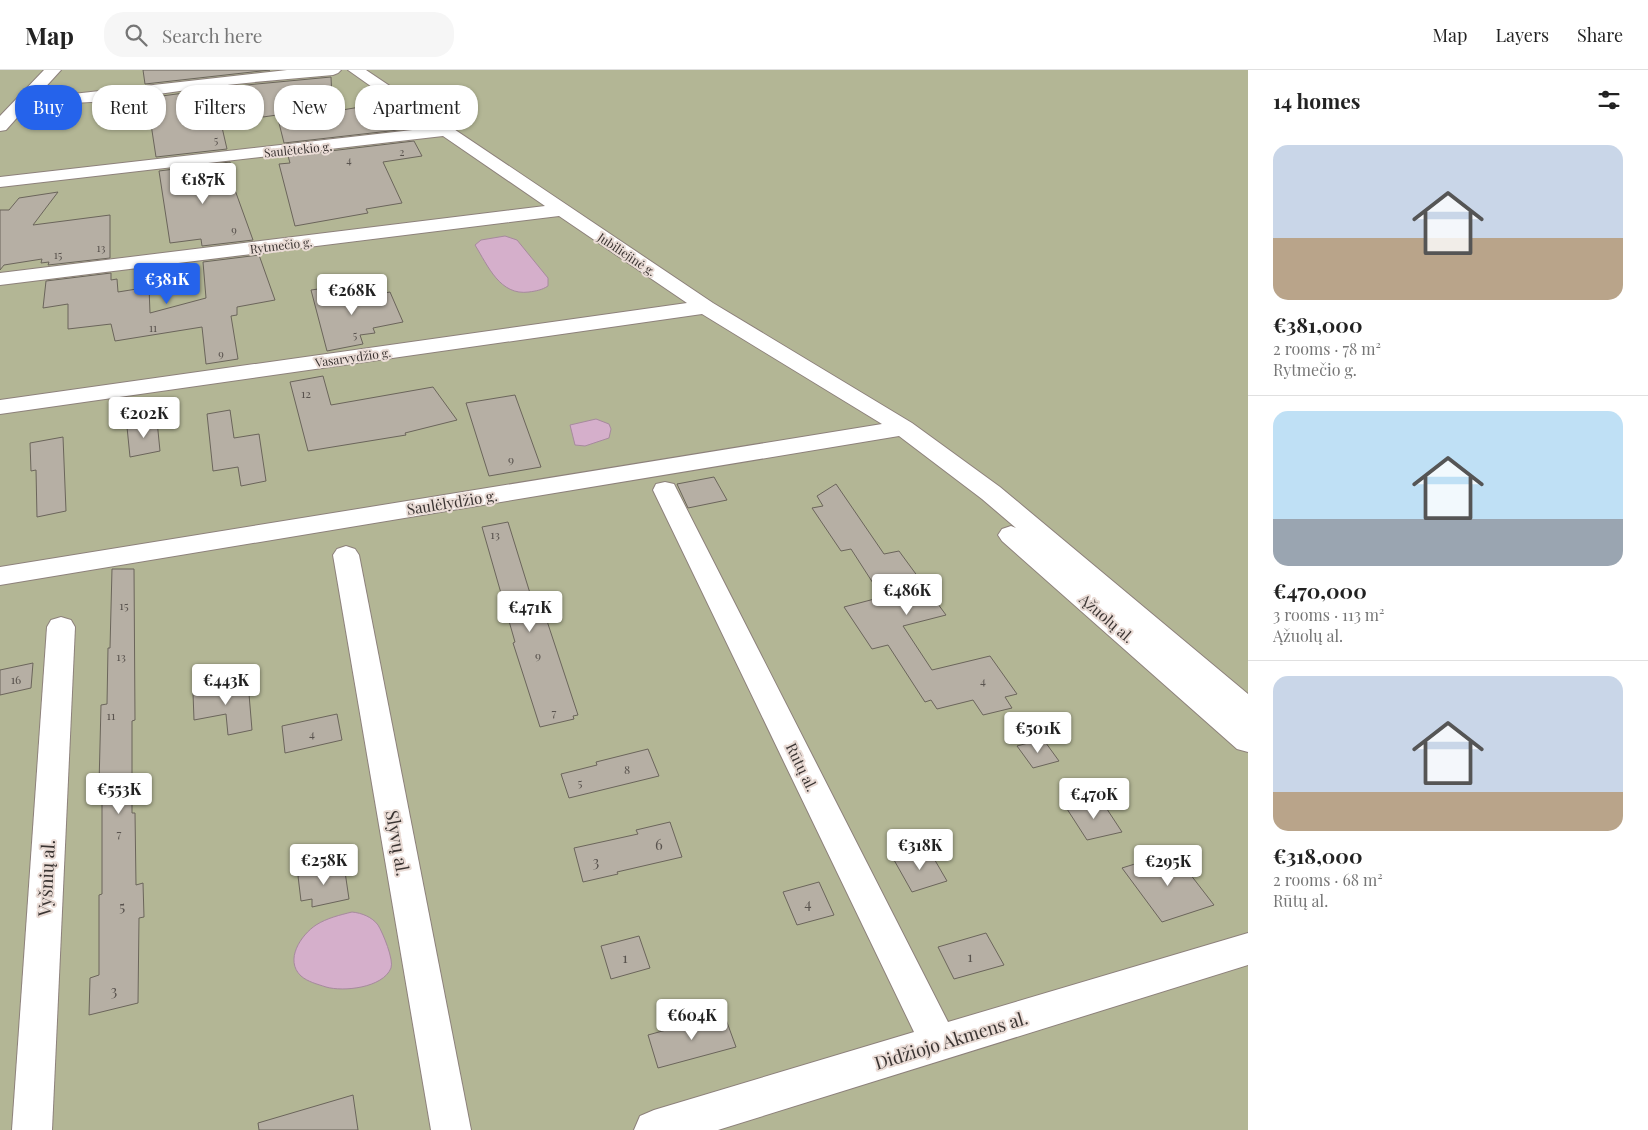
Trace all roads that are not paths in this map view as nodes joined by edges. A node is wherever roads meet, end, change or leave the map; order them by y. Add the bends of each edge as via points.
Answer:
1 (53, 70) edge
2 (333, 70) edge
3 (356, 70) edge
4 (39, 85) edge
5 (82, 99) edge
6 (15, 110) edge
7 (0, 126) edge
8 (448, 131) junction
9 (0, 182) edge
10 (562, 210) junction
11 (0, 279) edge
12 (706, 307) junction
13 (0, 407) edge
14 (904, 428) junction
15 (665, 490) dead end
16 (966, 496) dead end
17 (346, 555) dead end
18 (0, 576) edge
19 (61, 627) dead end
20 (1248, 711) edge
21 (1248, 740) edge
22 (1248, 949) edge
23 (939, 1043) junction
24 (674, 1127) edge
25 (32, 1130) edge
26 (451, 1130) edge

1 - 4 street
2 - 5 street
3 - 8 street, Jubiliejinė g.
6 - 7 street
8 - 9 street, Saulėtekio g.
8 - 10 street, Jubiliejinė g.
10 - 11 street, Rytmečio g.
10 - 12 street, Jubiliejinė g.
12 - 13 street, Vasarvydžio g.
12 - 14 street, Jubiliejinė g.
14 - 18 street, Saulėlydžio g.
14 - 20 street, Jubiliejinė g. via 991,493
15 - 23 street, Rūtų al.
16 - 21 street, Ąžuolų al.
17 - 26 street, Slyvų al.
19 - 25 street, Vyšnių al.
22 - 23 street, Didžiojo Akmens al.
23 - 24 street, Didžiojo Akmens al.

